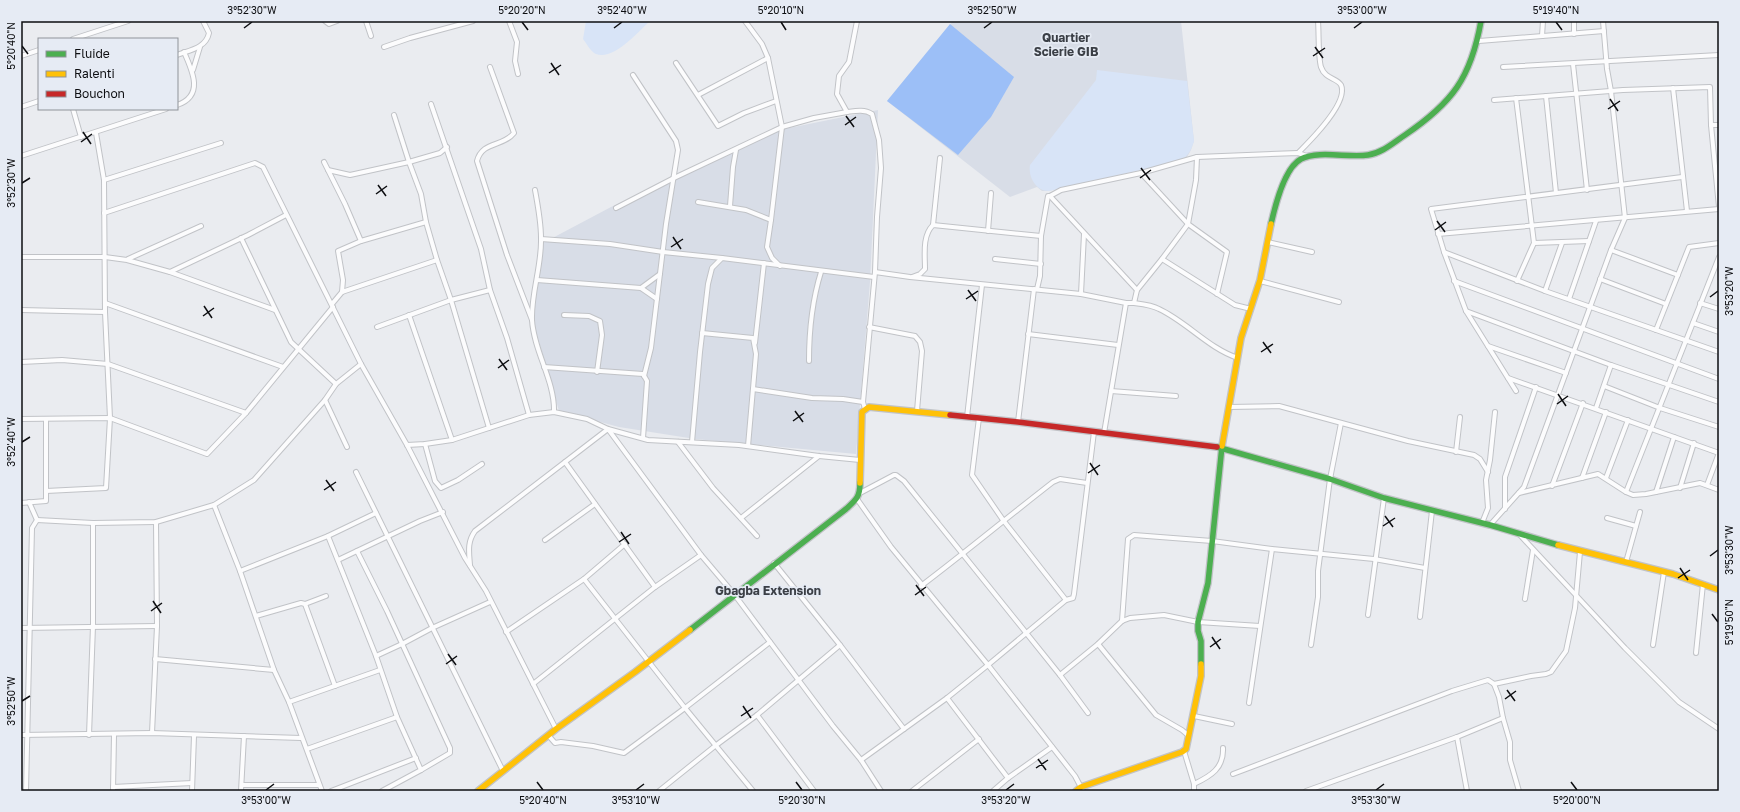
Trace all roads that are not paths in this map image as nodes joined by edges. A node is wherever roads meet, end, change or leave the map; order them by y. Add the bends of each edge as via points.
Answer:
1 (128, 21) edge
2 (203, 21) edge
3 (325, 21) edge
4 (337, 21) edge
5 (366, 21) edge
6 (473, 21) edge
7 (509, 21) edge
8 (745, 21) edge
9 (857, 21) edge
10 (1318, 21) edge
11 (1481, 21) edge
12 (1543, 21) edge
13 (1574, 21) edge
14 (1603, 21) edge
15 (1604, 31) junction
16 (1574, 34) junction
17 (371, 36) dead end
18 (1542, 36) junction
19 (76, 38) edge
20 (1479, 41) junction
21 (200, 47) junction
22 (384, 47) dead end
23 (38, 50) edge
24 (184, 52) junction
25 (178, 55) edge
26 (1719, 55) edge
27 (21, 56) edge
28 (768, 58) junction
29 (1606, 62) junction
30 (676, 63) dead end
31 (1573, 64) junction
32 (490, 67) dead end
33 (1503, 67) dead end
34 (192, 70) junction
35 (518, 74) dead end
36 (633, 75) dead end
37 (1673, 88) junction
38 (1611, 91) junction
39 (1577, 94) junction
40 (698, 95) junction
41 (1546, 96) junction
42 (1516, 98) junction
43 (1494, 100) dead end
44 (38, 101) edge
45 (776, 101) junction
46 (432, 104) dead end
47 (178, 105) edge
48 (21, 107) edge
49 (73, 110) edge
50 (163, 110) edge
51 (847, 112) junction
52 (394, 116) dead end
53 (1711, 125) junction
54 (1719, 125) edge
55 (782, 128) junction
56 (96, 132) junction
57 (81, 137) junction
58 (221, 143) dead end
59 (446, 147) junction
60 (736, 150) junction
61 (1298, 153) junction
62 (21, 156) edge
63 (1197, 156) junction
64 (1307, 156) junction
65 (940, 158) dead end
66 (1717, 160) edge
67 (324, 162) dead end
68 (409, 162) junction
69 (328, 170) junction
70 (1141, 173) junction
71 (1682, 177) junction
72 (674, 178) junction
73 (104, 180) junction
74 (1621, 185) junction
75 (1718, 185) edge
76 (535, 190) dead end
77 (1587, 190) junction
78 (991, 193) dead end
79 (1556, 194) junction
80 (1050, 196) junction
81 (1527, 197) junction
82 (698, 202) dead end
83 (730, 206) junction
84 (616, 208) dead end
85 (1719, 208) edge
86 (1687, 211) junction
87 (104, 213) junction
88 (286, 215) junction
89 (1625, 218) junction
90 (771, 220) junction
91 (1596, 221) junction
92 (426, 222) junction
93 (1188, 224) junction
94 (933, 225) junction
95 (1532, 225) junction
96 (201, 226) dead end
97 (988, 231) junction
98 (1084, 234) junction
99 (1438, 234) junction
100 (1041, 236) junction
101 (241, 238) junction
102 (542, 239) junction
103 (361, 241) junction
104 (1589, 241) junction
105 (1268, 242) junction
106 (1562, 243) junction
107 (1719, 243) edge
108 (1534, 244) junction
109 (1611, 250) junction
110 (663, 252) junction
111 (1312, 252) dead end
112 (1444, 252) junction
113 (21, 257) edge
114 (105, 257) junction
115 (1719, 257) edge
116 (722, 258) junction
117 (995, 259) dead end
118 (1162, 259) junction
119 (127, 260) junction
120 (437, 260) junction
121 (764, 263) junction
122 (1041, 264) junction
123 (780, 266) junction
124 (170, 272) junction
125 (821, 272) junction
126 (875, 272) junction
127 (660, 274) junction
128 (1678, 275) junction
129 (874, 277) junction
130 (910, 277) junction
131 (1600, 279) junction
132 (536, 280) junction
133 (1260, 281) junction
134 (1454, 281) junction
135 (1517, 281) junction
136 (982, 285) junction
137 (641, 288) junction
138 (1035, 289) junction
139 (490, 290) junction
140 (1137, 290) junction
141 (1545, 291) junction
142 (342, 292) junction
143 (1081, 294) junction
144 (1217, 294) junction
145 (657, 299) junction
146 (1569, 299) junction
147 (451, 300) junction
148 (1340, 302) dead end
149 (1700, 302) junction
150 (105, 303) junction
151 (1126, 303) junction
152 (1134, 303) junction
153 (1666, 304) junction
154 (333, 305) junction
155 (1590, 306) junction
156 (1251, 309) junction
157 (1719, 309) edge
158 (21, 310) edge
159 (275, 310) junction
160 (1466, 311) junction
161 (105, 312) junction
162 (409, 315) junction
163 (564, 315) dead end
164 (532, 320) junction
165 (1693, 323) junction
166 (378, 327) dead end
167 (869, 327) junction
168 (1582, 328) junction
169 (1656, 330) junction
170 (1719, 332) edge
171 (702, 333) junction
172 (1028, 334) junction
173 (1687, 341) junction
174 (755, 343) junction
175 (1118, 345) junction
176 (1488, 346) junction
177 (298, 349) junction
178 (1574, 351) junction
179 (1719, 352) edge
180 (1238, 358) junction
181 (809, 361) dead end
182 (21, 362) edge
183 (1677, 363) junction
184 (108, 364) junction
185 (361, 364) junction
186 (1611, 365) junction
187 (283, 367) junction
188 (544, 367) junction
189 (597, 372) junction
190 (1566, 373) junction
191 (644, 376) junction
192 (1508, 378) junction
193 (1719, 379) edge
194 (336, 384) junction
195 (1604, 386) junction
196 (1668, 386) junction
197 (1536, 387) junction
198 (752, 389) junction
199 (1111, 391) junction
200 (1516, 391) dead end
201 (1558, 395) junction
202 (1176, 396) dead end
203 (325, 400) junction
204 (863, 402) junction
205 (1719, 402) edge
206 (1583, 404) junction
207 (1230, 407) junction
208 (1596, 408) junction
209 (1660, 408) junction
210 (864, 409) junction
211 (917, 411) junction
212 (554, 412) junction
213 (1494, 412) dead end
214 (1606, 412) junction
215 (246, 413) junction
216 (529, 415) junction
217 (967, 417) junction
218 (1460, 417) dead end
219 (110, 418) junction
220 (979, 418) junction
221 (21, 419) edge
222 (46, 420) junction
223 (1628, 420) junction
224 (1018, 422) junction
225 (1341, 423) junction
226 (1719, 427) edge
227 (490, 428) junction
228 (608, 429) junction
229 (1650, 429) junction
230 (1094, 432) junction
231 (1104, 433) junction
232 (1674, 437) junction
233 (642, 438) junction
234 (452, 440) junction
235 (678, 442) junction
236 (692, 442) junction
237 (424, 444) junction
238 (1694, 444) junction
239 (408, 445) junction
240 (748, 446) junction
241 (347, 447) dead end
242 (1221, 448) junction
243 (1456, 452) junction
244 (1719, 453) edge
245 (819, 456) junction
246 (860, 460) junction
247 (565, 462) junction
248 (482, 464) dead end
249 (356, 472) dead end
250 (1488, 472) junction
251 (1582, 478) junction
252 (1606, 478) junction
253 (1330, 479) junction
254 (1087, 483) junction
255 (1707, 485) junction
256 (1552, 486) junction
257 (1680, 488) junction
258 (1719, 490) edge
259 (46, 491) junction
260 (1626, 492) junction
261 (1656, 492) junction
262 (860, 493) junction
263 (1519, 493) junction
264 (1384, 498) junction
265 (857, 499) junction
266 (29, 502) junction
267 (21, 503) edge
268 (595, 504) junction
269 (214, 506) junction
270 (1504, 509) junction
271 (1432, 511) junction
272 (443, 512) junction
273 (1640, 512) dead end
274 (376, 513) junction
275 (742, 518) junction
276 (1607, 518) dead end
277 (37, 520) junction
278 (1003, 520) junction
279 (156, 522) junction
280 (93, 523) junction
281 (1482, 523) junction
282 (1490, 525) junction
283 (1636, 526) junction
284 (1519, 534) junction
285 (328, 536) junction
286 (757, 536) dead end
287 (388, 537) junction
288 (545, 540) dead end
289 (1212, 541) junction
290 (625, 544) junction
291 (1272, 549) junction
292 (1534, 550) junction
293 (357, 551) junction
294 (1580, 552) junction
295 (964, 554) junction
296 (701, 555) junction
297 (1321, 555) junction
298 (1374, 559) junction
299 (338, 560) junction
300 (1626, 562) junction
301 (774, 564) junction
302 (470, 567) junction
303 (1425, 568) junction
304 (240, 571) junction
305 (1664, 572) junction
306 (584, 579) junction
307 (1703, 584) junction
308 (921, 586) junction
309 (655, 587) junction
310 (1719, 590) edge
311 (734, 594) junction
312 (326, 596) dead end
313 (1575, 596) junction
314 (1525, 599) dead end
315 (1066, 600) junction
316 (490, 602) junction
317 (305, 604) junction
318 (1368, 615) dead end
319 (256, 616) junction
320 (1420, 617) dead end
321 (615, 618) junction
322 (1122, 620) junction
323 (1198, 622) junction
324 (93, 626) junction
325 (157, 626) junction
326 (1260, 626) junction
327 (21, 628) edge
328 (432, 628) junction
329 (30, 629) junction
330 (506, 632) junction
331 (1026, 634) junction
332 (770, 642) junction
333 (402, 644) junction
334 (1098, 644) junction
335 (840, 645) junction
336 (1311, 645) dead end
337 (1653, 645) dead end
338 (1696, 653) dead end
339 (376, 656) junction
340 (155, 659) junction
341 (648, 662) junction
342 (988, 665) junction
343 (274, 670) junction
344 (380, 670) junction
345 (1060, 675) junction
346 (799, 680) junction
347 (533, 684) junction
348 (1494, 684) junction
349 (335, 686) junction
350 (946, 698) junction
351 (289, 702) junction
352 (1249, 703) dead end
353 (685, 708) junction
354 (1088, 712) dead end
355 (757, 715) junction
356 (1194, 716) junction
357 (397, 717) junction
358 (1503, 718) junction
359 (1232, 724) dead end
360 (556, 729) junction
361 (904, 729) junction
362 (1719, 729) edge
363 (152, 734) junction
364 (21, 735) edge
365 (89, 735) junction
366 (114, 735) junction
367 (548, 735) junction
368 (27, 736) junction
369 (194, 736) junction
370 (244, 736) junction
371 (1189, 736) junction
372 (1457, 737) junction
373 (301, 738) junction
374 (979, 739) junction
375 (715, 746) junction
376 (1052, 747) junction
377 (1223, 748) dead end
378 (307, 749) junction
379 (1184, 751) junction
380 (416, 758) junction
381 (861, 760) junction
382 (421, 770) junction
383 (504, 771) junction
384 (1233, 774) dead end
385 (1008, 778) junction
386 (192, 783) junction
387 (1194, 784) junction
388 (242, 785) junction
389 (319, 785) junction
390 (113, 789) edge
391 (1080, 790) edge
392 (26, 791) edge
393 (192, 791) edge
394 (241, 791) edge
395 (322, 791) edge
396 (331, 791) edge
397 (382, 791) edge
398 (478, 791) edge
399 (659, 791) edge
400 (753, 791) edge
401 (814, 791) edge
402 (881, 791) edge
403 (912, 791) edge
404 (993, 791) edge
405 (1194, 791) edge
406 (1306, 791) edge
407 (1467, 791) edge
408 (1519, 791) edge

1 - 19 street
2 - 21 street via 209,33 207,40
3 - 4 street via 328,24
5 - 17 street
6 - 22 street
7 - 35 street via 516,42 515,61
8 - 28 street via 762,44
9 - 51 street via 849,62 839,76 837,94
10 - 61 street via 1321,67 1326,76 1339,82 1342,87 1341,94 1323,128
11 - 20 street
12 - 18 street
13 - 16 street
14 - 15 street
15 - 16 street
15 - 29 street
16 - 18 street
18 - 20 street
20 - 64 street via 1471,67 1448,101 1388,147 1370,155
21 - 24 street
21 - 34 street
23 - 27 street
24 - 25 street
24 - 34 street
26 - 29 street
28 - 40 street
28 - 45 street
29 - 31 street
29 - 38 street
30 - 40 street
31 - 33 street
31 - 39 street
32 - 164 street via 514,133 483,149 477,161 507,254
34 - 47 street via 194,92 191,98
36 - 72 street via 676,141 678,150
37 - 38 street
37 - 53 street via 1710,87
37 - 71 street
38 - 39 street
38 - 74 street
39 - 41 street
39 - 77 street
40 - 45 street via 718,126
41 - 42 street
41 - 79 street
42 - 43 street
42 - 81 street
44 - 48 street
45 - 55 street
46 - 59 street
49 - 57 street
50 - 56 street
51 - 55 street via 814,118
51 - 126 street via 862,111 872,114 879,140 881,168
52 - 68 street
53 - 54 street
53 - 66 street
55 - 60 street
55 - 90 street
56 - 57 street
56 - 73 street
57 - 62 street
58 - 73 street
59 - 68 street via 440,153
59 - 139 street via 483,257
60 - 72 street
60 - 83 street
61 - 63 street
61 - 64 street
63 - 70 street
63 - 93 street via 1196,180
64 - 105 street via 1297,161 1290,170 1275,208
65 - 94 street
66 - 75 street
67 - 69 street
68 - 69 street via 350,175
68 - 92 street via 422,194
69 - 103 street
70 - 80 street via 1061,190
70 - 93 street
71 - 74 street
71 - 86 street
72 - 84 street
72 - 110 street
73 - 87 street
74 - 77 street
74 - 89 street
75 - 85 street
76 - 102 street
77 - 79 street
78 - 97 street
79 - 81 street
80 - 98 street
80 - 100 street
81 - 95 street
81 - 99 street via 1431,209
82 - 83 street
83 - 90 street
85 - 86 street
86 - 89 street
87 - 88 street via 255,163 263,167
87 - 114 street
88 - 101 street
88 - 154 street
89 - 91 street
89 - 109 street
90 - 123 street via 767,247 772,258
91 - 95 street
91 - 104 street
92 - 103 street
92 - 120 street
93 - 118 street
93 - 144 street via 1227,252
94 - 97 street
94 - 130 street via 928,230 926,239 925,269 920,274
95 - 99 street
95 - 108 street
96 - 119 street
97 - 100 street
98 - 140 street
98 - 143 street
99 - 112 street
100 - 122 street
101 - 124 street
101 - 159 street
102 - 110 street via 610,244
102 - 132 street
103 - 142 street via 338,251 343,280
104 - 106 street
104 - 146 street
105 - 111 street
105 - 133 street
106 - 108 street
106 - 141 street
107 - 128 street via 1689,247
108 - 135 street
109 - 128 street
109 - 131 street
110 - 116 street
110 - 127 street
112 - 134 street
112 - 135 street
113 - 114 street
114 - 119 street
114 - 150 street
115 - 149 street
116 - 121 street
116 - 171 street via 712,268
117 - 122 street
118 - 140 street
118 - 144 street
119 - 124 street
120 - 142 street
120 - 147 street
121 - 123 street
121 - 174 street
122 - 138 street
123 - 125 street
124 - 159 street
125 - 129 street
125 - 181 street via 809,327
126 - 129 street
126 - 130 street
127 - 137 street
127 - 145 street
128 - 153 street
129 - 167 street
130 - 136 street
131 - 153 street
131 - 155 street
132 - 137 street
132 - 164 street
133 - 148 street
133 - 156 street
134 - 160 street
134 - 168 street
135 - 141 street
136 - 138 street
136 - 217 street
137 - 145 street
138 - 143 street
138 - 172 street
139 - 147 street
139 - 216 street
140 - 152 street
141 - 146 street
142 - 154 street
143 - 151 street
144 - 156 street via 1235,305
145 - 191 street via 649,360
146 - 155 street
147 - 162 street
147 - 227 street
149 - 157 street
149 - 165 street
150 - 161 street
150 - 187 street
151 - 152 street
151 - 175 street
152 - 180 street via 1157,308 1225,354
153 - 169 street
154 - 177 street
154 - 185 street
155 - 168 street
155 - 169 street
156 - 180 street via 1241,336
158 - 161 street
159 - 177 street via 291,342
160 - 176 street
160 - 178 street
161 - 184 street
162 - 166 street
162 - 234 street
163 - 189 street via 589,316 600,321 602,335
164 - 188 street via 534,336
165 - 170 street
165 - 173 street
167 - 204 street
167 - 211 street via 915,336 920,342 922,351
168 - 178 street
168 - 183 street
169 - 173 street
171 - 174 street via 745,336 752,338
171 - 236 street
172 - 175 street
172 - 224 street
173 - 179 street
173 - 183 street
174 - 198 street
175 - 199 street
176 - 190 street
176 - 192 street
177 - 187 street
177 - 194 street
178 - 186 street
178 - 190 street
180 - 207 street
182 - 184 street via 62,360
183 - 193 street
183 - 196 street
184 - 215 street
184 - 219 street
185 - 194 street
185 - 239 street
186 - 195 street
186 - 196 street
187 - 215 street
188 - 189 street
188 - 212 street
189 - 191 street via 641,373
190 - 201 street
191 - 233 street via 647,381
192 - 197 street
192 - 200 street
194 - 203 street
195 - 208 street
195 - 209 street
196 - 205 street
196 - 209 street
197 - 201 street
197 - 270 street via 1505,477
198 - 204 street
198 - 240 street
199 - 202 street
199 - 231 street
201 - 206 street
201 - 263 street via 1524,487
203 - 241 street
203 - 269 street via 254,480
204 - 210 street
206 - 208 street
206 - 256 street
207 - 225 street via 1279,406
207 - 242 street
208 - 214 street
209 - 226 street
209 - 229 street
210 - 211 street via 873,407
210 - 246 street
211 - 217 street
212 - 216 street
212 - 228 street via 587,419
213 - 250 street
214 - 223 street
214 - 251 street
215 - 219 street via 207,454
216 - 227 street
217 - 220 street
218 - 243 street
219 - 222 street
219 - 259 street via 106,488
220 - 224 street
220 - 278 street via 972,474
221 - 222 street
222 - 259 street
223 - 229 street
223 - 252 street
224 - 230 street
225 - 243 street
225 - 253 street
227 - 234 street
228 - 233 street
228 - 247 street
228 - 296 street
229 - 232 street
229 - 260 street
230 - 231 street
230 - 254 street
231 - 242 street
232 - 238 street
232 - 261 street
233 - 235 street
234 - 237 street
235 - 236 street
235 - 275 street via 714,488
236 - 240 street
237 - 239 street
237 - 248 street via 435,481 441,488
238 - 244 street
238 - 257 street
239 - 272 street
240 - 245 street
242 - 253 street
242 - 289 street
243 - 250 street via 1474,455 1480,459
244 - 255 street
245 - 246 street
245 - 275 street
246 - 262 street
247 - 268 street
247 - 302 street via 475,531 470,538
249 - 274 street
250 - 281 street via 1488,508
251 - 252 street via 1598,474
251 - 256 street
252 - 260 street
253 - 264 street
253 - 297 street
254 - 278 street via 1060,479 1053,482
254 - 315 street via 1074,594 1073,598
255 - 257 street via 1700,482
255 - 258 street
256 - 263 street
257 - 261 street
259 - 266 street via 46,501
260 - 261 street via 1633,495
262 - 265 street
262 - 295 street via 896,475 904,481
263 - 270 street
264 - 271 street
264 - 298 street
265 - 301 street
265 - 308 street
266 - 267 street
266 - 277 street
268 - 288 street
268 - 290 street
269 - 279 street
269 - 304 street
270 - 282 street
271 - 281 street
271 - 303 street
272 - 287 street
272 - 302 street
273 - 283 street
274 - 285 street
274 - 287 street
275 - 286 street
276 - 283 street
277 - 280 street
277 - 329 street via 32,528
278 - 295 street
278 - 315 street
279 - 280 street
279 - 325 street
280 - 324 street
281 - 282 street
282 - 284 street
283 - 300 street
284 - 292 street
284 - 294 street
285 - 299 street
285 - 304 street
287 - 293 street
287 - 328 street
289 - 291 street
289 - 322 street via 1130,536
289 - 323 street via 1205,601
290 - 306 street
290 - 309 street
291 - 297 street
291 - 326 street
292 - 313 street
292 - 314 street
293 - 299 street
293 - 333 street
294 - 300 street
294 - 313 street
295 - 308 street
295 - 331 street
296 - 309 street
296 - 311 street
297 - 298 street
297 - 336 street
298 - 303 street
298 - 318 street
299 - 339 street
300 - 305 street
301 - 311 street
301 - 335 street
302 - 316 street
303 - 320 street
304 - 319 street
305 - 307 street
305 - 337 street
306 - 321 street
306 - 330 street
307 - 310 street
307 - 338 street
308 - 342 street
309 - 321 street
311 - 332 street
311 - 341 street
312 - 317 street
313 - 348 street via 1566,651 1550,672
313 - 362 street via 1679,702
315 - 331 street
316 - 328 street
316 - 330 street
317 - 319 street
317 - 349 street
319 - 343 street
321 - 341 street
321 - 347 street
322 - 323 street via 1164,614
322 - 334 street
323 - 326 street
323 - 356 street via 1201,676
324 - 325 street
324 - 329 street
324 - 365 street
325 - 340 street
326 - 352 street
327 - 329 street
328 - 333 street
328 - 383 street
329 - 368 street
330 - 347 street
331 - 342 street
331 - 345 street
332 - 346 street
332 - 353 street
333 - 339 street
333 - 382 street via 450,748 450,753
334 - 345 street
334 - 371 street via 1156,715
335 - 346 street
335 - 361 street
339 - 344 street
340 - 343 street
340 - 363 street
341 - 353 street
341 - 360 street
342 - 350 street
342 - 376 street
343 - 351 street
344 - 349 street
344 - 357 street
345 - 354 street
346 - 355 street
346 - 381 street
347 - 360 street
348 - 358 street
348 - 384 street via 1488,680 1452,691
349 - 351 street
350 - 361 street
350 - 374 street
351 - 373 street
353 - 367 street via 624,753 593,746 556,743
353 - 375 street
355 - 375 street
355 - 401 street
356 - 359 street
356 - 371 street
357 - 378 street
357 - 380 street
358 - 372 street
358 - 408 street via 1510,742 1510,760
360 - 367 street
361 - 381 street
363 - 366 street
363 - 369 street
364 - 368 street
365 - 366 street
365 - 368 street
366 - 390 street
367 - 383 street
368 - 392 street
369 - 370 street
369 - 386 street
370 - 373 street
370 - 388 street
371 - 379 street
372 - 406 street
372 - 407 street
373 - 378 street
374 - 385 street
374 - 403 street
375 - 399 street
375 - 400 street
376 - 385 street
376 - 391 street via 1075,776
377 - 387 street via 1221,766 1213,774
378 - 389 street
379 - 387 street
379 - 391 street
380 - 382 street
380 - 396 street
381 - 402 street
382 - 397 street
383 - 398 street
385 - 404 street
386 - 390 street
386 - 393 street
387 - 405 street
388 - 389 street
388 - 394 street
389 - 395 street

